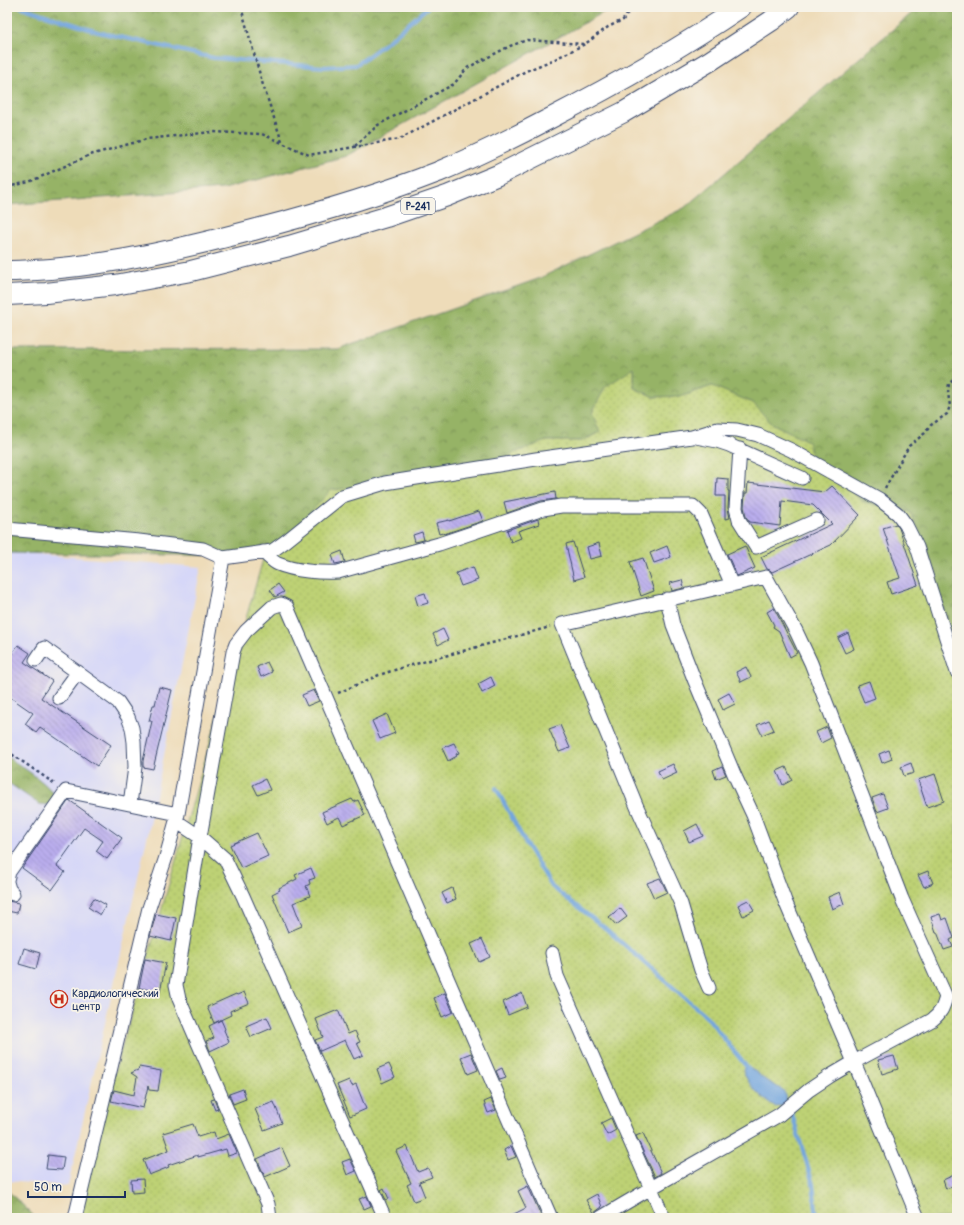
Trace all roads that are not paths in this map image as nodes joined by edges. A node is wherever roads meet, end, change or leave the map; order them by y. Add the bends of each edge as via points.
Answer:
1 (740, 7) edge
2 (789, 7) edge
3 (7, 272) edge
4 (7, 295) edge
5 (692, 437) junction
6 (740, 449) junction
7 (802, 478) dead end
8 (817, 520) dead end
9 (7, 529) edge
10 (263, 552) junction
11 (223, 558) junction
12 (732, 585) junction
13 (667, 599) junction
14 (36, 660) dead end
15 (78, 672) junction
16 (957, 672) edge
17 (59, 698) dead end
18 (130, 804) junction
19 (177, 817) junction
20 (200, 838) junction
21 (7, 881) edge
22 (13, 894) dead end
23 (552, 953) dead end
24 (709, 988) dead end
25 (854, 1062) junction
26 (651, 1188) junction
27 (75, 1218) edge
28 (270, 1218) edge
29 (385, 1218) edge
30 (551, 1218) edge
31 (600, 1218) edge
32 (664, 1218) edge
33 (918, 1218) edge

1 - 3 highway, Р-241 via 662,58 580,104 438,172 376,194 221,239 102,262
2 - 4 highway, Р-241 via 710,61 624,112 498,175 447,196 289,246 191,270 115,285 46,294
5 - 6 lane via 717,441
5 - 10 lane via 385,483 342,496 286,542 272,551
5 - 16 lane via 718,429 758,435 791,450 878,499 898,514 917,547
6 - 7 lane
6 - 8 lane via 736,508 739,520 756,547
9 - 11 lane via 203,549
10 - 11 lane
10 - 12 lane via 277,564 293,569 338,572 439,544 543,509 561,506 693,506 701,514
11 - 19 lane
12 - 13 lane
12 - 25 lane via 766,577 796,631 811,663 902,899 946,997 943,1008 932,1020
13 - 24 lane via 562,624 637,807 681,904
13 - 25 lane via 694,679 753,815 785,901
14 - 15 lane via 44,648
15 - 17 lane
15 - 18 lane via 118,702 128,717 132,728 134,761
18 - 19 lane
18 - 21 lane via 66,791 9,872
19 - 20 lane
19 - 27 lane via 149,908
20 - 28 lane via 176,984 179,999 268,1204
20 - 29 lane via 225,859
20 - 30 lane via 233,652 246,631 272,607 281,604 287,607
21 - 22 lane
23 - 26 lane via 557,976
25 - 26 lane via 809,1090 779,1115
25 - 33 lane
26 - 31 lane
26 - 32 lane

